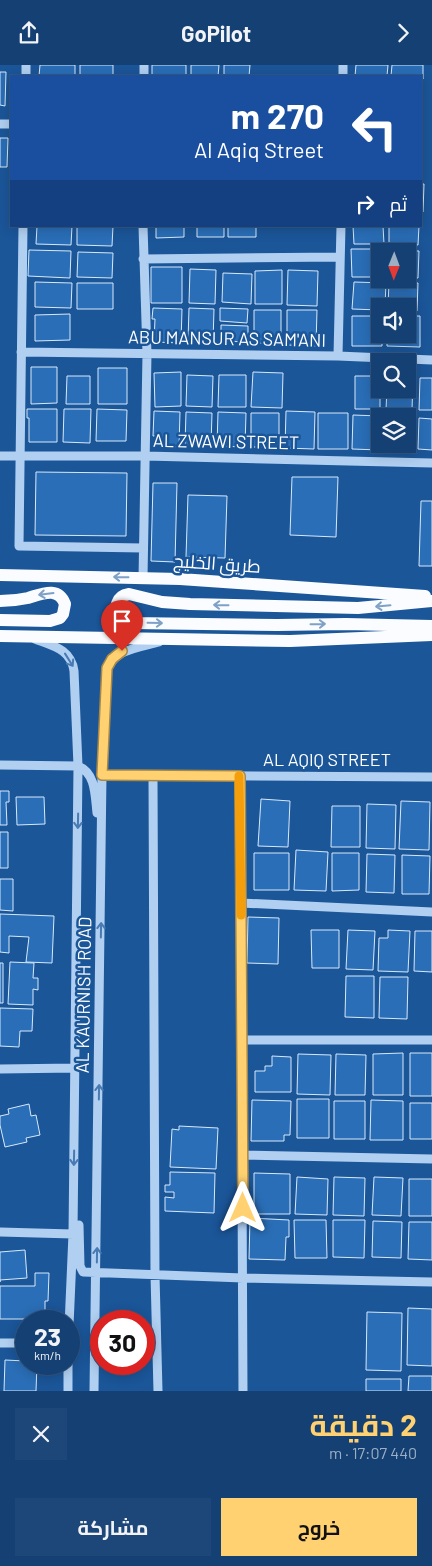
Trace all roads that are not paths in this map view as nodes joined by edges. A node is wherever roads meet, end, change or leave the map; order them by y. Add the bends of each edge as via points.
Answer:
1 (23, 227) edge
2 (143, 227) edge
3 (340, 227) edge
4 (340, 257) junction
5 (143, 259) junction
6 (21, 352) junction
7 (147, 354) junction
8 (338, 356) junction
9 (432, 359) edge
10 (0, 456) edge
11 (20, 456) junction
12 (145, 456) junction
13 (432, 463) edge
14 (143, 548) junction
15 (0, 575) edge
16 (143, 578) junction
17 (432, 596) edge
18 (0, 601) edge
19 (432, 601) edge
20 (0, 620) edge
21 (432, 625) edge
22 (432, 635) edge
23 (0, 636) edge
24 (28, 637) junction
25 (167, 640) junction
26 (0, 765) edge
27 (78, 766) junction
28 (102, 775) junction
29 (153, 775) junction
30 (240, 776) junction
31 (432, 777) edge
32 (102, 850) junction
33 (241, 903) junction
34 (432, 912) edge
35 (242, 1040) junction
36 (432, 1040) edge
37 (75, 1068) junction
38 (0, 1069) edge
39 (243, 1155) junction
40 (432, 1159) edge
41 (74, 1176) junction
42 (0, 1232) edge
43 (73, 1234) junction
44 (96, 1273) junction
45 (156, 1275) junction
46 (244, 1278) junction
47 (432, 1282) edge
48 (70, 1310) edge
49 (0, 1343) edge
50 (15, 1343) edge
51 (68, 1375) edge
52 (68, 1391) edge
53 (94, 1391) edge
54 (158, 1391) edge
55 (243, 1391) edge

1 - 6 street
2 - 5 street
3 - 4 street
4 - 5 street
4 - 8 street
5 - 7 street
6 - 7 street, ABU MANSUR AS SAM'ANI
6 - 11 street
7 - 8 street, ABU MANSUR AS SAM'ANI
7 - 12 street
8 - 9 street, ABU MANSUR AS SAM'ANI
10 - 11 street, AL ZWAWI STREET
11 - 12 street, AL ZWAWI STREET
11 - 14 street via 19,546
12 - 13 street, AL ZWAWI STREET
12 - 14 street
14 - 16 street
16 -> 15 main road, طريق الخليج
16 - 17 main road, طريق الخليج
20 -> 18 main road via 55,620 63,614 65,604 52,592
19 -> 21 main road via 358,608 190,605 124,594 116,611 119,618 133,623
22 - 25 main road via 300,641
23 - 24 main road
24 - 25 main road
24 -> 27 street, AL KAURNISH ROAD via 60,649 73,663
25 - 28 street, AL KAURNISH ROAD via 122,651 107,668
26 - 27 street
27 - 32 street via 90,774
27 -> 37 street, AL KAURNISH ROAD
28 - 29 street, AL AQIQ STREET
28 - 32 street, AL KAURNISH ROAD
29 - 30 street, AL AQIQ STREET
29 - 45 street
30 - 31 street, AL AQIQ STREET
30 - 33 street
44 -> 32 street, AL KAURNISH ROAD
33 - 34 street
33 - 35 street
35 - 36 street
35 - 39 street
37 - 38 street
37 -> 41 street, AL KAURNISH ROAD
39 - 40 street
39 - 46 street
41 - 43 street, AL KAURNISH ROAD
41 - 44 street via 79,1199 80,1266 83,1272
42 - 43 street
43 - 48 street, AL KAURNISH ROAD
44 - 45 street
44 - 53 street, AL KAURNISH ROAD
45 - 46 street
45 - 54 street
46 - 47 street
46 - 55 street
49 - 50 street
51 - 52 street

